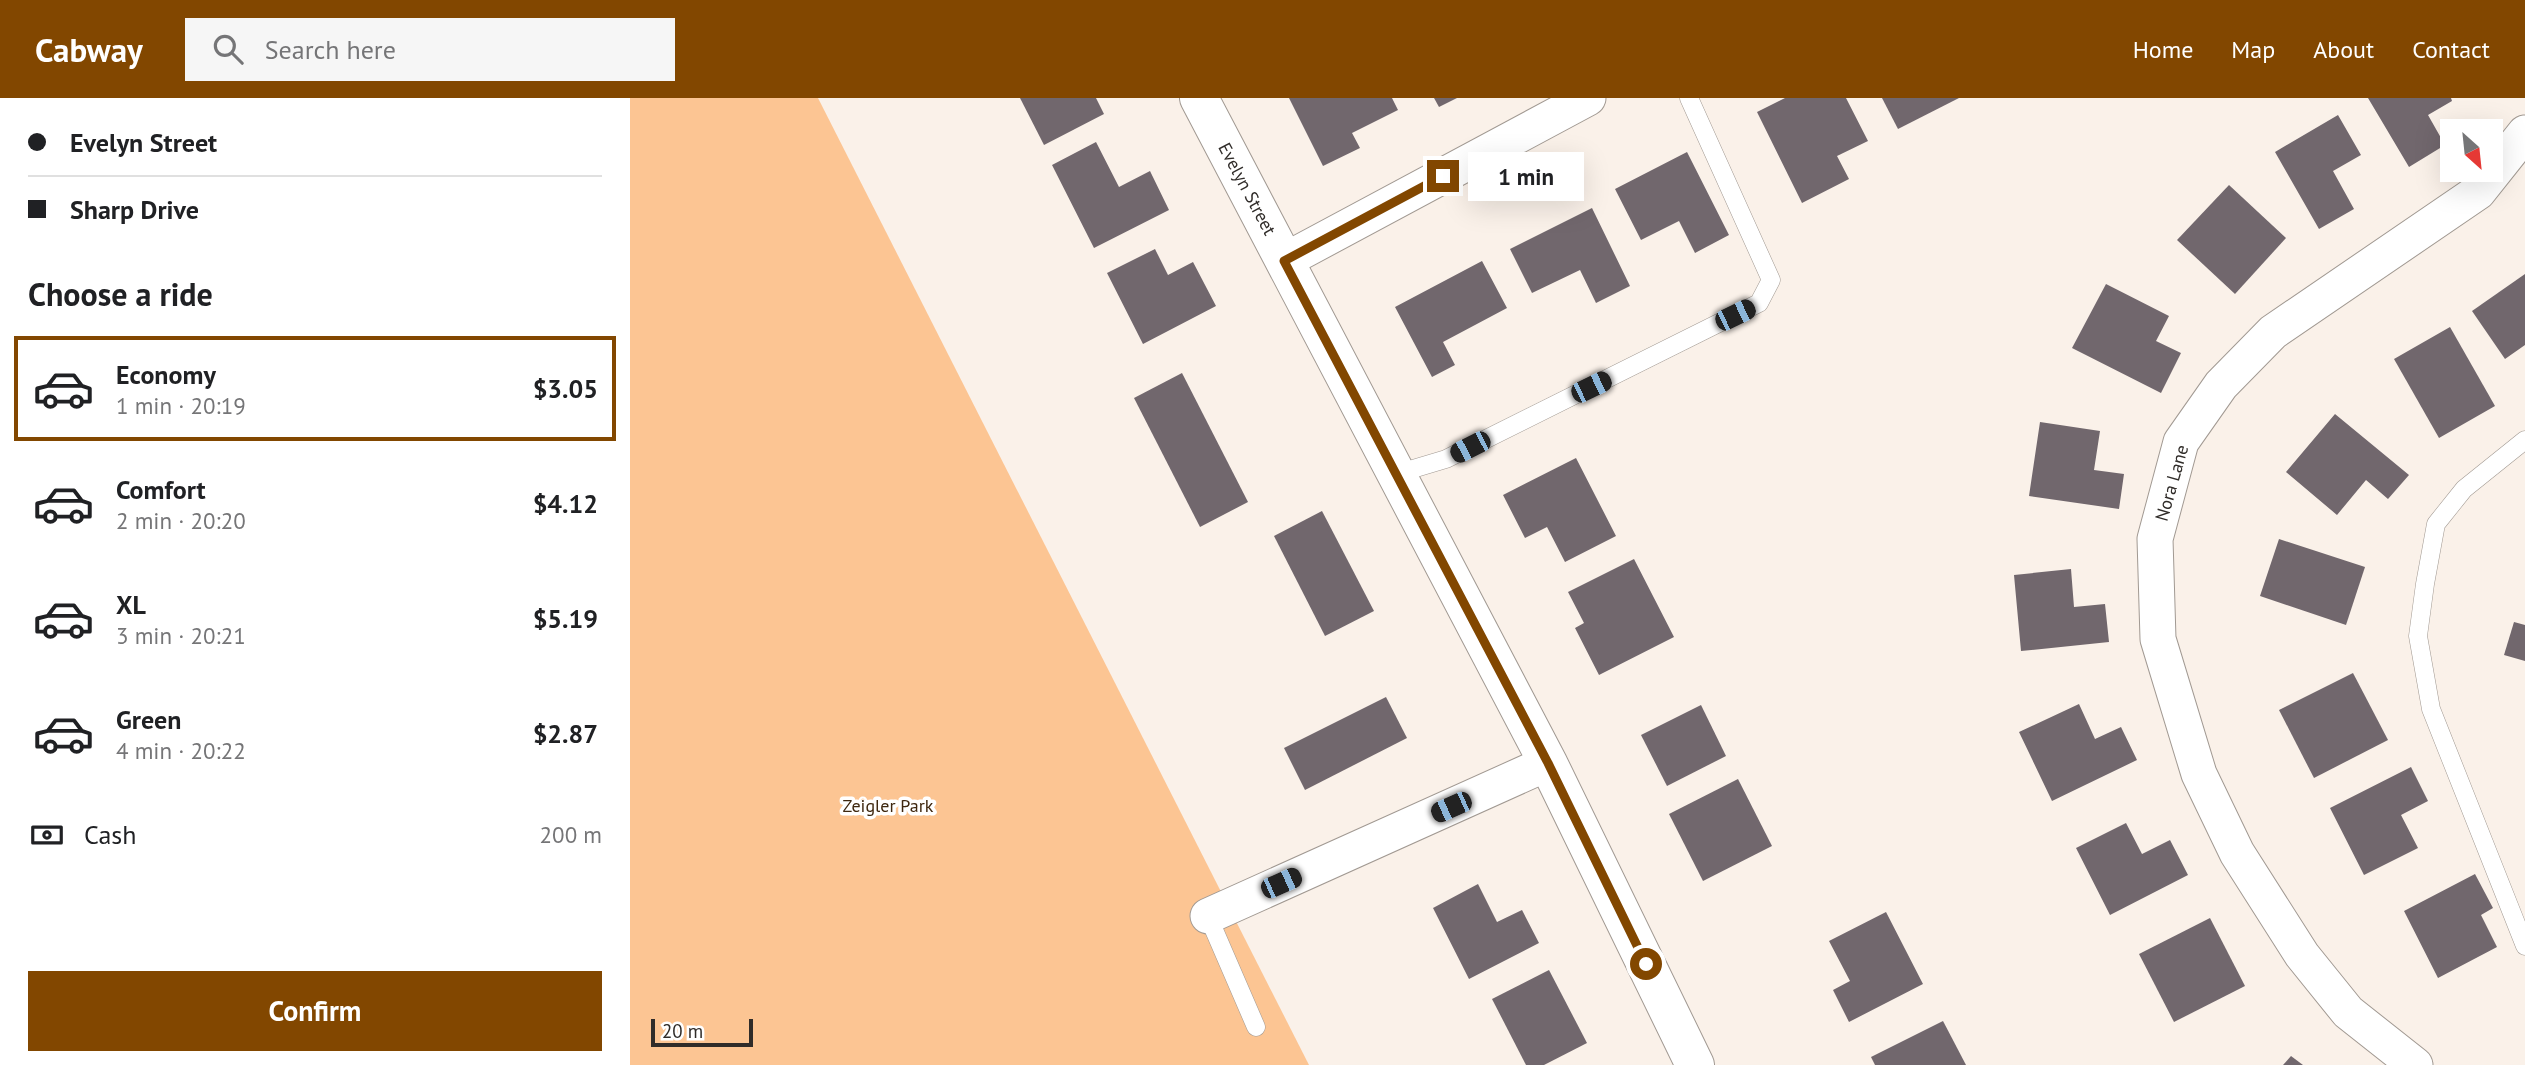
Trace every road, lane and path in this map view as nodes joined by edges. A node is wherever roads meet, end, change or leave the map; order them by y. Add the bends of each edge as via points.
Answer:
1 (1199, 98) edge
2 (1588, 98) edge
3 (1689, 98) edge
4 (2525, 133) edge
5 (1284, 261) junction
6 (2525, 440) edge
7 (1396, 474) junction
8 (1548, 763) junction
9 (1209, 916) joint
10 (2525, 946) edge
11 (1256, 1027) dead end
12 (1695, 1065) edge
13 (2415, 1065) edge

1 - 5 street, Evelyn Street
2 - 5 street
3 - 7 lane via 1772,280 1759,303 1446,459
4 - 13 street, Nora Lane via 2478,191 2273,332 2221,385 2181,442 2155,539 2158,639 2199,774 2237,853 2302,955 2348,1012
5 - 7 street, Evelyn Street
6 - 10 lane via 2464,489 2436,524 2418,636 2431,709
7 - 8 street, Evelyn Street
8 - 9 street
8 - 12 street, Evelyn Street
9 - 11 lane

